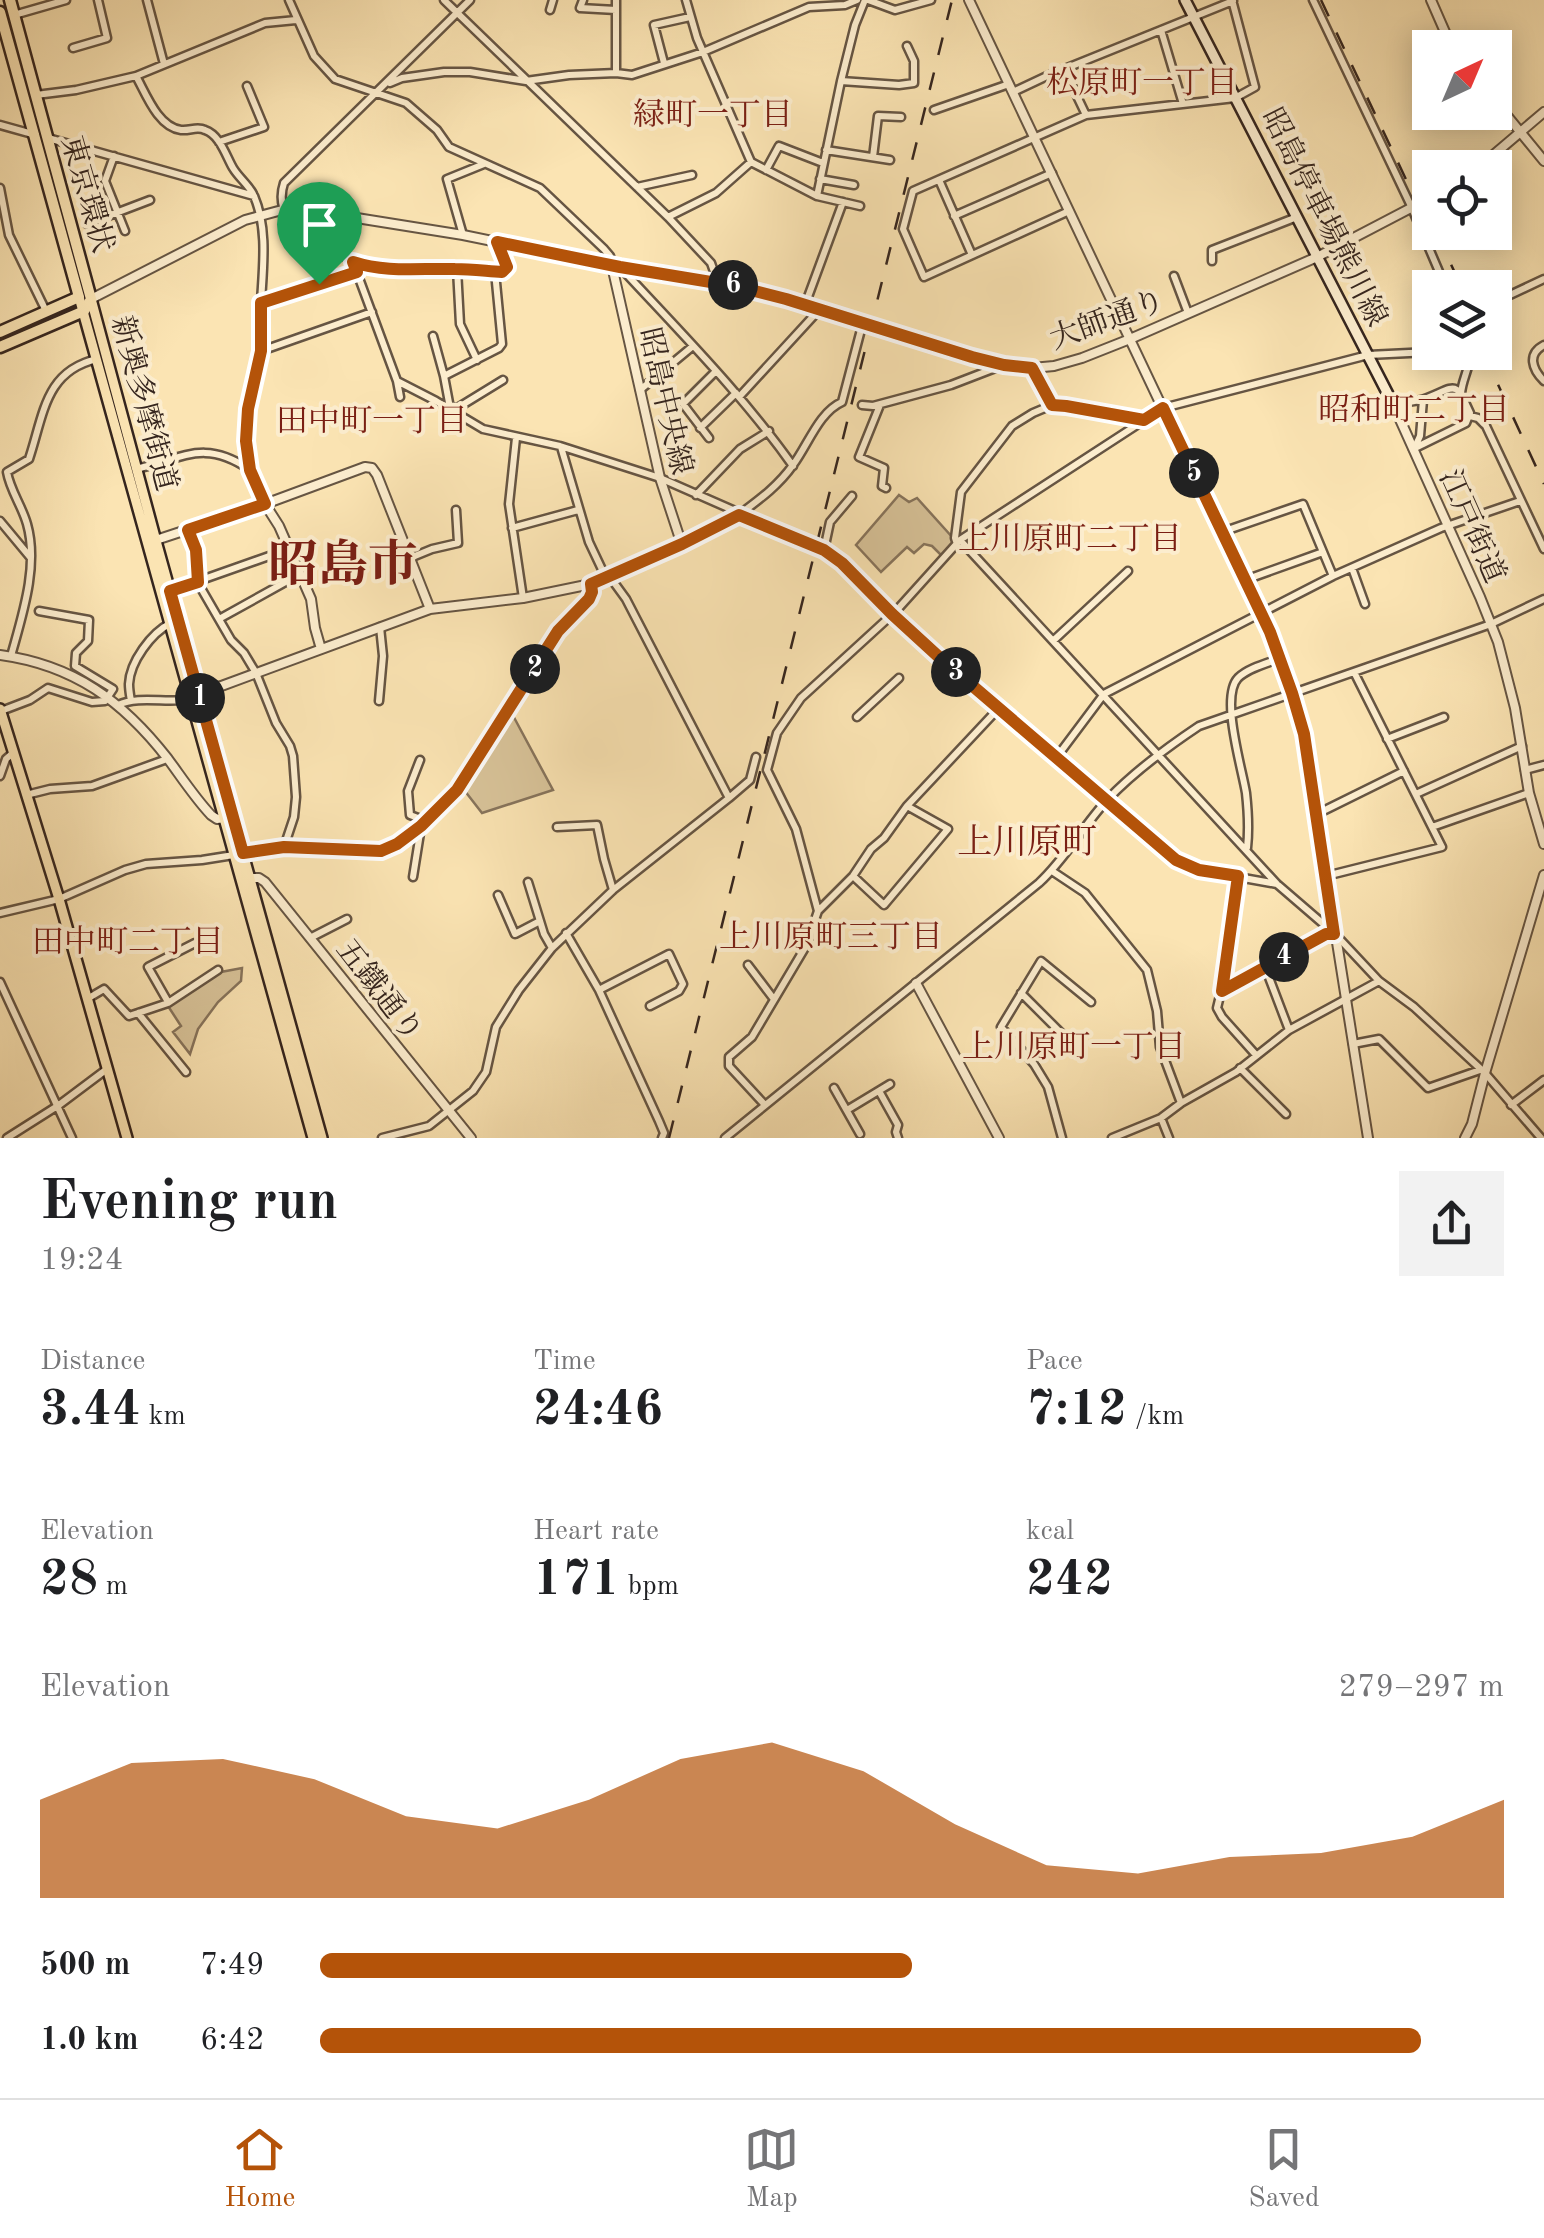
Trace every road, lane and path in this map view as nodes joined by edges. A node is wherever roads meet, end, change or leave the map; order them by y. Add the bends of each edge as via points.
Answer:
1 (10, 0) edge
2 (65, 0) edge
3 (98, 0) edge
4 (147, 0) edge
5 (289, 0) edge
6 (444, 0) edge
7 (470, 0) edge
8 (554, 0) edge
9 (582, 0) edge
10 (616, 0) edge
11 (686, 0) edge
12 (856, 0) edge
13 (866, 0) edge
14 (930, 0) edge
15 (1185, 0) edge
16 (1313, 0) edge
17 (1431, 0) edge
18 (1232, 1) edge
19 (973, 2) edge
20 (808, 4) edge
21 (550, 10) dead end
22 (616, 10) junction
23 (0, 12) edge
24 (457, 13) junction
25 (14, 15) junction
26 (690, 17) junction
27 (1193, 17) junction
28 (296, 20) junction
29 (1161, 30) junction
30 (1444, 30) edge
31 (907, 46) dead end
32 (73, 48) dead end
33 (702, 52) junction
34 (664, 63) junction
35 (164, 64) junction
36 (1064, 69) junction
37 (616, 73) junction
38 (136, 76) junction
39 (841, 81) junction
40 (526, 82) junction
41 (247, 86) dead end
42 (1011, 88) junction
43 (381, 89) junction
44 (36, 95) junction
45 (1235, 98) junction
46 (1182, 104) junction
47 (934, 110) dead end
48 (1544, 112) edge
49 (1086, 116) junction
50 (901, 117) dead end
51 (1512, 121) edge
52 (0, 125) edge
53 (1521, 132) junction
54 (34, 135) junction
55 (46, 138) junction
56 (1035, 139) junction
57 (219, 142) junction
58 (826, 150) junction
59 (1500, 150) edge
60 (114, 156) junction
61 (873, 157) junction
62 (890, 160) dead end
63 (1544, 161) edge
64 (751, 162) junction
65 (485, 163) junction
66 (824, 163) junction
67 (766, 170) junction
68 (1052, 173) junction
69 (692, 175) dead end
70 (820, 179) junction
71 (938, 180) junction
72 (854, 185) dead end
73 (637, 187) junction
74 (0, 188) edge
75 (254, 196) junction
76 (817, 196) junction
77 (150, 200) dead end
78 (843, 202) junction
79 (860, 206) dead end
80 (1411, 206) junction
81 (282, 210) junction
82 (1069, 210) junction
83 (118, 212) junction
84 (262, 215) junction
85 (954, 216) junction
86 (668, 217) junction
87 (1296, 217) junction
88 (87, 224) dead end
89 (125, 231) dead end
90 (463, 235) junction
91 (497, 242) junction
92 (972, 255) junction
93 (1317, 256) junction
94 (1212, 261) dead end
95 (353, 262) junction
96 (616, 266) junction
97 (457, 268) junction
98 (1438, 270) edge
99 (357, 272) junction
100 (495, 272) junction
101 (1174, 276) dead end
102 (1544, 279) edge
103 (718, 283) junction
104 (1512, 294) edge
105 (86, 298) junction
106 (261, 303) junction
107 (805, 305) junction
108 (819, 310) junction
109 (46, 311) junction
110 (84, 311) junction
111 (372, 312) junction
112 (1188, 313) junction
113 (863, 322) junction
114 (0, 332) edge
115 (433, 336) dead end
116 (1130, 339) junction
117 (1544, 345) edge
118 (0, 346) edge
119 (693, 346) junction
120 (261, 351) junction
121 (1412, 353) edge
122 (1368, 355) junction
123 (97, 359) junction
124 (477, 360) junction
125 (1004, 365) junction
126 (1032, 368) junction
127 (1469, 370) edge
128 (716, 371) junction
129 (444, 376) junction
130 (503, 380) dead end
131 (396, 381) junction
132 (1544, 381) edge
133 (640, 390) junction
134 (738, 394) junction
135 (1461, 394) junction
136 (400, 397) dead end
137 (1424, 400) junction
138 (881, 404) junction
139 (1393, 404) junction
140 (862, 405) dead end
141 (1052, 405) junction
142 (1163, 408) junction
143 (450, 410) junction
144 (1470, 416) junction
145 (1144, 420) junction
146 (1422, 421) junction
147 (700, 428) junction
148 (769, 431) junction
149 (1448, 432) junction
150 (516, 438) junction
151 (709, 438) dead end
152 (560, 446) junction
153 (1414, 449) junction
154 (793, 466) junction
155 (136, 469) junction
156 (250, 470) junction
157 (660, 478) junction
158 (886, 488) dead end
159 (696, 495) junction
160 (852, 496) dead end
161 (1520, 501) junction
162 (265, 504) junction
163 (456, 510) dead end
164 (578, 510) junction
165 (739, 515) junction
166 (0, 520) edge
167 (1449, 527) junction
168 (512, 528) junction
169 (188, 530) junction
170 (1222, 532) junction
171 (152, 542) junction
172 (959, 542) junction
173 (682, 544) junction
174 (289, 548) junction
175 (1544, 549) edge
176 (824, 550) junction
177 (1323, 552) junction
178 (30, 557) junction
179 (410, 558) junction
180 (1352, 568) junction
181 (1128, 571) dead end
182 (300, 574) junction
183 (1333, 576) junction
184 (608, 577) junction
185 (1245, 580) junction
186 (198, 582) junction
187 (591, 584) junction
188 (170, 591) junction
189 (523, 598) junction
190 (1544, 599) edge
191 (1365, 604) dead end
192 (430, 609) junction
193 (40, 611) dead end
194 (1260, 612) junction
195 (892, 614) junction
196 (219, 619) junction
197 (171, 624) junction
198 (1491, 624) junction
199 (380, 626) junction
200 (1054, 640) junction
201 (321, 649) junction
202 (0, 655) edge
203 (11, 656) junction
204 (1281, 658) junction
205 (1354, 672) junction
206 (256, 673) junction
207 (897, 682) dead end
208 (1292, 693) junction
209 (1104, 694) junction
210 (196, 696) junction
211 (108, 698) junction
212 (130, 701) junction
213 (378, 702) dead end
214 (118, 705) junction
215 (998, 709) junction
216 (0, 710) edge
217 (1232, 714) junction
218 (858, 717) dead end
219 (1444, 717) dead end
220 (1387, 739) junction
221 (1522, 746) junction
222 (14, 751) junction
223 (1158, 753) junction
224 (756, 757) dead end
225 (1056, 758) junction
226 (168, 759) junction
227 (420, 760) dead end
228 (1544, 765) edge
229 (1526, 770) junction
230 (1404, 771) junction
231 (0, 776) edge
232 (1416, 794) junction
233 (1530, 794) junction
234 (26, 795) junction
235 (729, 798) junction
236 (1107, 800) junction
237 (907, 806) junction
238 (1317, 814) junction
239 (225, 818) junction
240 (423, 823) junction
241 (557, 827) dead end
242 (1432, 827) junction
243 (1544, 844) edge
244 (284, 847) junction
245 (1247, 849) junction
246 (239, 854) junction
247 (1052, 870) junction
248 (1544, 875) edge
249 (853, 876) junction
250 (1238, 876) junction
251 (1326, 876) junction
252 (250, 878) junction
253 (413, 878) dead end
254 (528, 882) dead end
255 (1277, 884) junction
256 (613, 890) junction
257 (498, 896) dead end
258 (59, 900) junction
259 (818, 911) junction
260 (0, 913) edge
261 (348, 919) dead end
262 (540, 921) junction
263 (566, 933) junction
264 (1334, 934) junction
265 (310, 938) junction
266 (196, 943) dead end
267 (552, 948) junction
268 (748, 965) dead end
269 (1265, 967) junction
270 (218, 970) dead end
271 (1379, 981) junction
272 (0, 982) edge
273 (916, 983) junction
274 (599, 990) junction
275 (1222, 991) junction
276 (1021, 993) junction
277 (773, 998) junction
278 (87, 999) junction
279 (1345, 999) junction
280 (168, 1002) junction
281 (1091, 1002) dead end
282 (650, 1006) dead end
283 (138, 1013) junction
284 (1290, 1030) junction
285 (1064, 1034) dead end
286 (1353, 1044) junction
287 (1256, 1055) junction
288 (1240, 1068) junction
289 (107, 1069) junction
290 (1483, 1071) junction
291 (186, 1072) dead end
292 (1544, 1080) edge
293 (890, 1084) dead end
294 (834, 1088) dead end
295 (879, 1091) junction
296 (1180, 1102) junction
297 (1511, 1104) junction
298 (59, 1105) junction
299 (764, 1105) junction
300 (847, 1110) junction
301 (449, 1111) junction
302 (1286, 1114) dead end
303 (1161, 1118) junction
304 (860, 1134) dead end
305 (7, 1138) edge
306 (72, 1138) edge
307 (127, 1138) edge
308 (314, 1138) edge
309 (322, 1138) edge
310 (382, 1138) edge
311 (470, 1138) edge
312 (662, 1138) edge
313 (725, 1138) edge
314 (898, 1138) edge
315 (999, 1138) edge
316 (1062, 1138) edge
317 (1112, 1138) edge
318 (1168, 1138) edge
319 (1368, 1138) edge
320 (1465, 1138) edge
321 (1541, 1138) edge

1 - 25 highway, 東京環状
2 - 25 street
3 - 32 street via 107,38
4 - 35 street
5 - 28 street
6 - 24 street
7 - 24 street
8 - 21 street
9 - 22 street via 580,8
10 - 22 street
11 - 26 street
12 - 20 street
13 - 14 street via 895,10
13 - 39 street
15 - 27 main road, 昭島停車場熊川線
16 - 80 street
17 - 30 street
18 - 27 street
18 - 45 street via 1254,87
19 - 42 street
20 - 33 street
22 - 37 street
23 - 54 highway, 東京環状
24 - 40 street
24 - 43 street
25 - 44 highway, 東京環状
26 - 33 street
26 - 34 street via 654,26
27 - 29 street
27 - 45 main road, 昭島停車場熊川線
28 - 35 street via 265,23
28 - 43 street via 335,79
29 - 36 street
29 - 46 street
31 - 39 street via 914,83
33 - 34 street
33 - 64 street
34 - 37 street via 632,75
35 - 38 street
36 - 42 street
36 - 49 street
37 - 40 street
38 - 44 street
38 - 57 street via 165,122 179,130 204,128
39 - 58 street
40 - 43 street via 444,72 402,78
40 - 73 street
41 - 57 street via 264,127
42 - 47 street
42 - 56 street
43 - 65 street via 406,103 449,147
43 - 81 street via 284,182
44 - 55 highway, 東京環状
45 - 46 street
45 - 87 main road, 昭島停車場熊川線
46 - 49 street
48 - 53 street
49 - 56 street
50 - 61 street via 878,116
51 - 53 street
52 - 54 street
53 - 59 street
53 - 63 street
54 - 55 street
54 - 105 highway, 東京環状
55 - 60 street
55 - 105 highway, 東京環状
56 - 68 street
56 - 71 street
57 - 75 street
58 - 61 street
58 - 66 street
60 - 75 street
60 - 83 street via 106,181
61 - 62 street
64 - 67 street
64 - 86 street via 716,193
65 - 90 street via 447,179
65 - 96 street via 540,188
66 - 67 street via 779,146
66 - 70 street
67 - 76 street
68 - 82 street
68 - 85 street
69 - 73 street
70 - 72 street
70 - 76 street
71 - 85 street
71 - 92 street via 912,190 903,228 924,277
73 - 86 street
74 - 109 street via 9,235
75 - 84 street
76 - 78 street
77 - 83 street
78 - 79 street
78 - 107 street
80 - 93 street, 大師通り
80 - 98 street
81 - 84 street, 大師通り
81 - 90 street, 大師通り
81 - 95 street via 316,244
82 - 92 street
82 - 116 street
83 - 88 street
83 - 89 street
84 - 105 street, 大師通り
84 - 106 street
85 - 92 street
86 - 103 street via 711,263
87 - 93 main road, 昭島停車場熊川線
87 - 94 street via 1212,250
90 - 91 street, 大師通り
91 - 96 street, 大師通り
91 - 100 street via 507,267
93 - 112 street, 大師通り
93 - 122 main road, 昭島停車場熊川線
95 - 97 street via 385,269
95 - 99 street
96 - 103 street, 大師通り
96 - 119 street
96 - 133 street, 昭島中央線
97 - 100 street
97 - 124 street via 460,324
99 - 106 street
99 - 111 street
100 - 124 street via 502,344
101 - 112 street
102 - 104 street
103 - 107 street, 大師通り
105 - 109 highway, 東京環状
105 - 110 highway, 東京環状
105 - 155 main road, 新奥多摩街道
106 - 120 street
107 - 108 street, 大師通り
108 - 113 street, 大師通り
108 - 134 street
109 - 114 highway, 東京環状
110 - 118 highway
110 - 123 main road, 新奥多摩街道
111 - 120 street
111 - 131 street
112 - 116 street, 大師通り
113 - 125 street, 大師通り
113 - 154 street via 842,402
115 - 129 street
116 - 126 street, 大師通り
116 - 142 street
117 - 132 street via 1532,361
119 - 128 street
119 - 133 street
120 - 156 street via 248,409
121 - 122 street
122 - 139 main road, 昭島停車場熊川線
122 - 142 street
123 - 171 main road, 新奥多摩街道
123 - 178 street via 77,364 53,385 29,459 7,472 27,524
124 - 129 street
125 - 126 street, 大師通り
125 - 138 street
126 - 141 street
127 - 135 street
128 - 134 street
128 - 147 street via 683,404
129 - 143 street
130 - 143 street
131 - 136 street
131 - 143 street
133 - 157 street, 昭島中央線
134 - 147 street
134 - 148 street
135 - 137 street via 1448,387
135 - 144 street
137 - 139 street
137 - 146 street
138 - 140 street
138 - 158 street via 860,457 884,468
139 - 153 street, 江戸街道
141 - 145 street
141 - 172 street via 1012,426 961,492 954,538
142 - 145 street
142 - 170 street
143 - 150 street
144 - 149 street
144 - 161 street via 1483,422
145 - 172 street
146 - 149 street via 1430,430
146 - 153 street
147 - 151 street
148 - 154 street
148 - 159 street
149 - 153 street
150 - 152 street
150 - 168 street
152 - 157 street
152 - 164 street
153 - 167 street, 江戸街道
154 - 165 street
155 - 156 street via 205,451
155 - 171 main road, 新奥多摩街道
156 - 162 street
157 - 159 street
157 - 173 street, 昭島中央線
159 - 165 street
160 - 176 street via 830,522
161 - 167 street
161 - 175 street
162 - 169 street
162 - 174 street
162 - 179 street via 372,468
163 - 179 street via 458,543
164 - 168 street
164 - 184 street
165 - 173 street
165 - 176 street
166 - 178 street
167 - 180 street
167 - 198 street, 江戸街道
168 - 189 street
169 - 171 street
169 - 186 street
170 - 177 street via 1303,504
170 - 185 street
171 - 188 main road, 新奥多摩街道
171 - 197 main road
172 - 195 street
172 - 200 street
173 - 184 street
174 - 182 street
174 - 186 street
176 - 195 street
177 - 183 street
177 - 185 street
178 - 203 street
179 - 192 street
180 - 183 street
180 - 191 street
181 - 200 street
182 - 196 street
182 - 201 street
183 - 194 street
184 - 187 street
184 - 235 street via 626,599
185 - 194 street
186 - 188 street
186 - 196 street
187 - 189 street
187 - 240 street via 589,599 558,631 457,790
188 - 210 main road, 新奥多摩街道
189 - 192 street
190 - 198 street
192 - 199 street
193 - 211 street via 89,620 88,641 76,653 75,666 113,689
194 - 204 street
194 - 209 street
195 - 215 street
195 - 259 street via 801,698 777,733 769,760
196 - 206 street
197 - 210 main road
197 - 212 street via 153,636 134,666
198 - 205 street
198 - 221 street, 江戸街道
199 - 201 street
199 - 213 street
200 - 209 street
201 - 206 street
202 - 203 street
203 - 211 street via 68,673
204 - 208 street
204 - 217 street via 1240,676
205 - 208 street
205 - 220 street
206 - 210 street
206 - 244 street via 293,756 295,810
207 - 218 street
208 - 217 street
208 - 238 street
209 - 223 street
209 - 225 street
210 - 212 street
210 - 239 main road
210 - 246 main road
211 - 214 street
211 - 216 street via 92,702 48,688
212 - 214 street
214 - 226 street
215 - 225 street
215 - 237 street
216 - 222 main road
217 - 223 street via 1198,726
217 - 245 street
219 - 220 street
220 - 230 street
221 - 229 street, 江戸街道
221 - 232 street
222 - 231 street
222 - 234 main road
223 - 236 street
223 - 245 street
224 - 235 street via 750,780
225 - 236 street
226 - 234 street via 92,786
226 - 239 street via 211,815
227 - 240 street via 408,791 410,814
228 - 229 street
229 - 233 street, 江戸街道
230 - 232 street
230 - 238 street
232 - 242 street
233 - 242 street
233 - 243 street, 江戸街道
234 - 258 main road
235 - 256 street
236 - 247 street
236 - 250 street via 1176,860
237 - 249 street
237 - 249 street via 948,830 884,905
238 - 251 street
239 - 246 main road
240 - 244 street via 381,851
240 - 253 street
241 - 256 street via 598,826
242 - 251 street via 1442,847
244 - 246 street
245 - 255 street
246 - 252 main road
246 - 258 street via 136,867
246 - 308 main road
247 - 273 street
247 - 296 street via 1084,893 1146,970 1160,1047
248 - 290 street
249 - 259 street
250 - 255 street
250 - 275 street
251 - 264 street
252 - 265 street, 五鐵通り via 265,882
252 - 309 main road
254 - 262 street
255 - 264 street
256 - 263 street
257 - 262 street via 515,934
258 - 260 street
258 - 278 main road
259 - 277 street via 806,946
261 - 265 street
262 - 267 street
263 - 267 street
263 - 274 street
264 - 269 street
264 - 271 street
264 - 279 street
265 - 301 street, 五鐵通り
266 - 280 street via 148,967
267 - 301 street via 496,1027 486,1072
268 - 277 street
269 - 275 street
269 - 284 street
270 - 280 street
271 - 279 street
271 - 290 street
272 - 298 street
273 - 299 street
273 - 315 street
274 - 282 street via 669,954 682,984
274 - 312 street
275 - 287 street via 1217,1008
276 - 281 street via 1041,961
276 - 285 street
276 - 316 street via 1001,1027 1048,1087
277 - 299 street via 752,1037 729,1057 729,1066
278 - 283 street via 104,989 129,1016
278 - 289 main road
279 - 284 street
279 - 286 street
280 - 283 street
283 - 291 street
284 - 287 street
286 - 290 street via 1379,1039 1428,1088
286 - 319 street
287 - 288 street
288 - 296 street
288 - 302 street
289 - 298 street
289 - 307 main road
290 - 297 street
290 - 320 street
292 - 297 street
293 - 295 street
294 - 300 street
295 - 300 street
295 - 314 street
296 - 303 street
297 - 321 street
298 - 305 street
298 - 306 street
299 - 313 street
300 - 304 street
301 - 310 street via 429,1126
301 - 311 street, 五鐵通り
303 - 317 street
303 - 318 street

